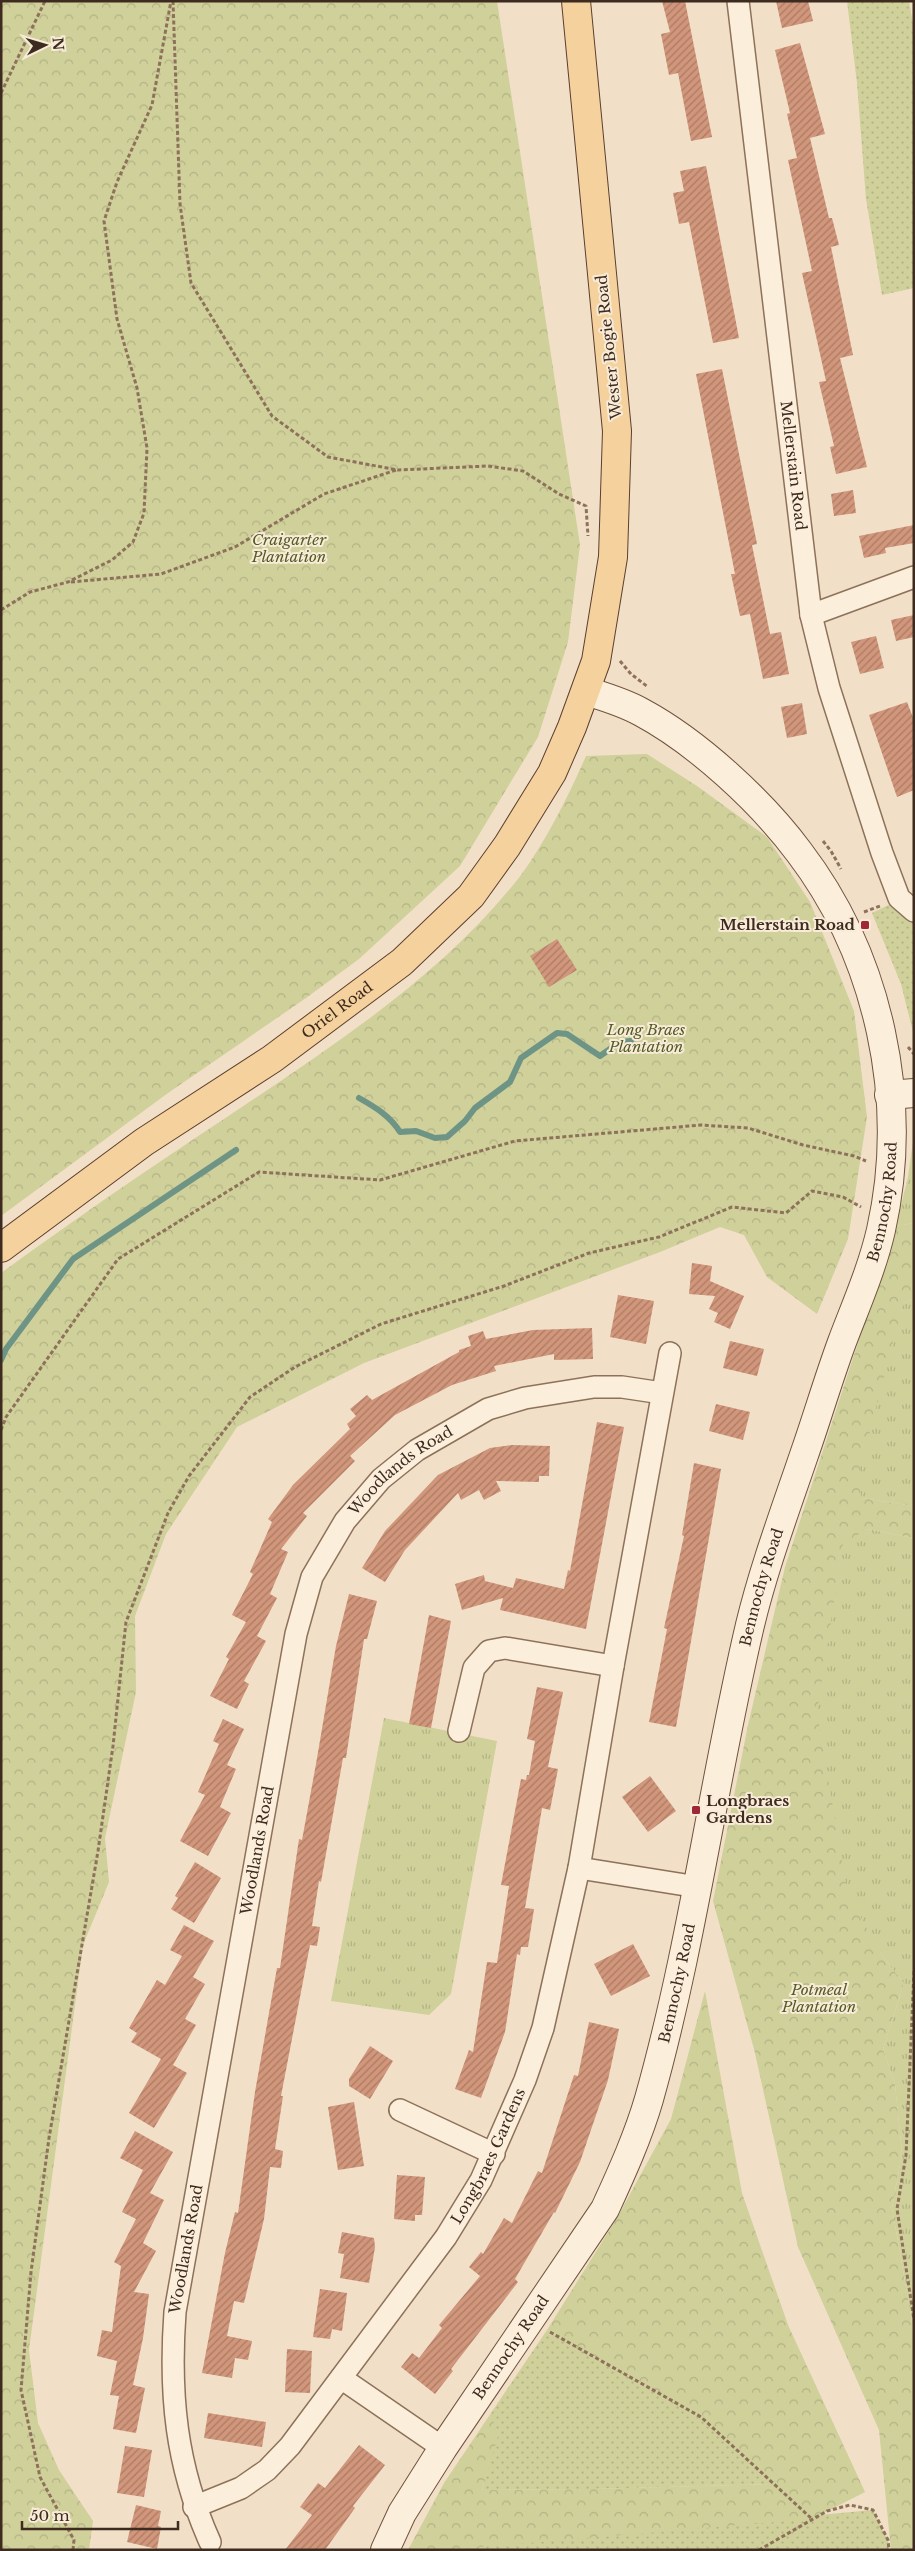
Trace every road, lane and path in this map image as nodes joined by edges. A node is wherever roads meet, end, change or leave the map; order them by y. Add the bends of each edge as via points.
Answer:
1 (45, 1) edge
2 (172, 1) edge
3 (576, 1) edge
4 (738, 1) edge
5 (1, 94) edge
6 (398, 470) junction
7 (588, 544) dead end
8 (914, 576) edge
9 (68, 582) junction
10 (1, 610) edge
11 (811, 615) junction
12 (586, 691) junction
13 (914, 911) edge
14 (901, 1094) edge
15 (889, 1172) junction
16 (1, 1248) edge
17 (670, 1353) dead end
18 (662, 1393) junction
19 (1, 1430) edge
20 (613, 1666) junction
21 (459, 1731) dead end
22 (579, 1868) junction
23 (698, 1887) junction
24 (914, 1972) edge
25 (400, 2110) dead end
26 (494, 2154) junction
27 (914, 2320) edge
28 (531, 2321) junction
29 (341, 2378) junction
30 (443, 2448) junction
31 (194, 2507) junction
32 (812, 2519) junction
33 (210, 2542) dead end
34 (384, 2550) edge
35 (759, 2550) edge
36 (889, 2550) edge

1 - 5 path
2 - 6 path via 180,204 191,283 272,416 328,457
2 - 9 path via 152,105 116,182 104,222 117,319 137,388 146,448 144,513 133,542 112,560
3 - 12 main road, Wester Bogie Road via 617,431 613,557 596,661
4 - 11 street, Mellerstain Road
6 - 7 path via 488,466 524,471 559,494 586,506
6 - 9 path via 324,494 235,547 161,574
8 - 11 street
9 - 10 path via 30,592
11 - 13 street, Mellerstain Road via 829,688 882,853 899,898
12 - 14 street, Bennochy Road via 645,714 722,770 786,834 816,874 861,961
12 - 16 main road, Oriel Road via 552,773 537,798 471,896 444,924 339,1011 144,1142
14 - 15 street, Bennochy Road via 891,1136
15 - 19 path via 854,1156 748,1128 701,1125 515,1141 380,1180 259,1172 118,1259 6,1417
15 - 23 street, Bennochy Road via 886,1203 872,1263 777,1533 750,1624
17 - 18 street, Longbraes Gardens
18 - 20 street, Longbraes Gardens
18 - 31 street, Woodlands Road via 622,1386 594,1387 525,1398 488,1409 417,1450 381,1479 346,1522 312,1577 296,1634 176,2312 172,2356 175,2409 181,2456
20 - 21 street via 505,1648 489,1651 474,1668
20 - 22 street, Longbraes Gardens
22 - 23 street
22 - 26 street, Longbraes Gardens via 543,2028
23 - 28 street, Bennochy Road via 648,2102 623,2169 605,2210
24 - 27 path via 906,2155 897,2209
25 - 26 street
26 - 29 street, Longbraes Gardens via 446,2237
28 - 30 street, Bennochy Road
28 - 32 path via 701,2417
29 - 30 street
29 - 31 street, Longbraes Gardens via 290,2446 267,2470 241,2488
30 - 34 street, Bennochy Road via 402,2513
31 - 33 street, Woodlands Road
32 - 35 path
32 - 36 path via 827,2510 850,2505 873,2510 888,2540

